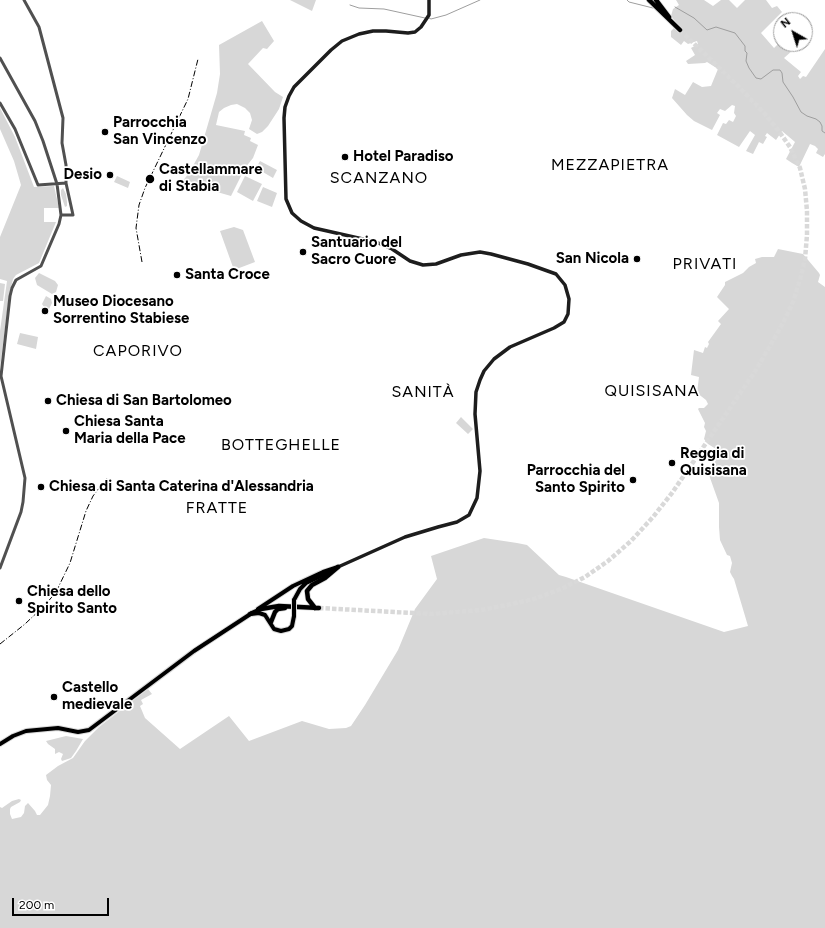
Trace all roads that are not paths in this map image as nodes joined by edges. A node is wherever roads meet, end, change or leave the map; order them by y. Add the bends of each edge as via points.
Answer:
1 (24, 0) edge
2 (429, 0) edge
3 (649, 0) edge
4 (656, 0) edge
5 (673, 23) junction
6 (680, 30) tunnel mouth
7 (0, 58) edge
8 (0, 103) edge
9 (66, 183) junction
10 (57, 184) junction
11 (61, 215) junction
12 (338, 566) junction
13 (0, 568) edge
14 (292, 606) junction
15 (250, 614) junction
16 (271, 622) junction
17 (0, 744) edge

1 - 9 street via 39,27 63,118 62,143
2 - 12 main road via 428,15 415,32 373,31 342,41 298,83 289,96 284,118 286,199 292,213 314,228 376,242 410,261 423,265 480,252 556,274 565,285 569,299 568,314 564,322 554,328 510,347 494,359 484,371 476,392 475,414 480,471 477,498 469,515 457,522 405,537
3 - 5 highway
4 - 5 highway
5 - 6 highway
7 - 10 street via 35,121
8 - 10 street via 15,129 38,185
9 - 10 street
9 - 11 street via 73,215
10 - 11 street
11 - 13 street via 41,266 16,280 10,296 1,376 25,478 23,502
12 - 14 highway via 307,591 308,599 317,608
12 - 15 main road via 297,583
12 - 16 main road, bridge via 306,583 300,589 294,600 292,626 286,630 278,630
14 - 15 highway via 267,608
14 - 16 highway via 278,610 272,616
15 - 16 main road via 265,615
15 - 17 main road via 194,650 89,730 78,732 58,728 26,731

